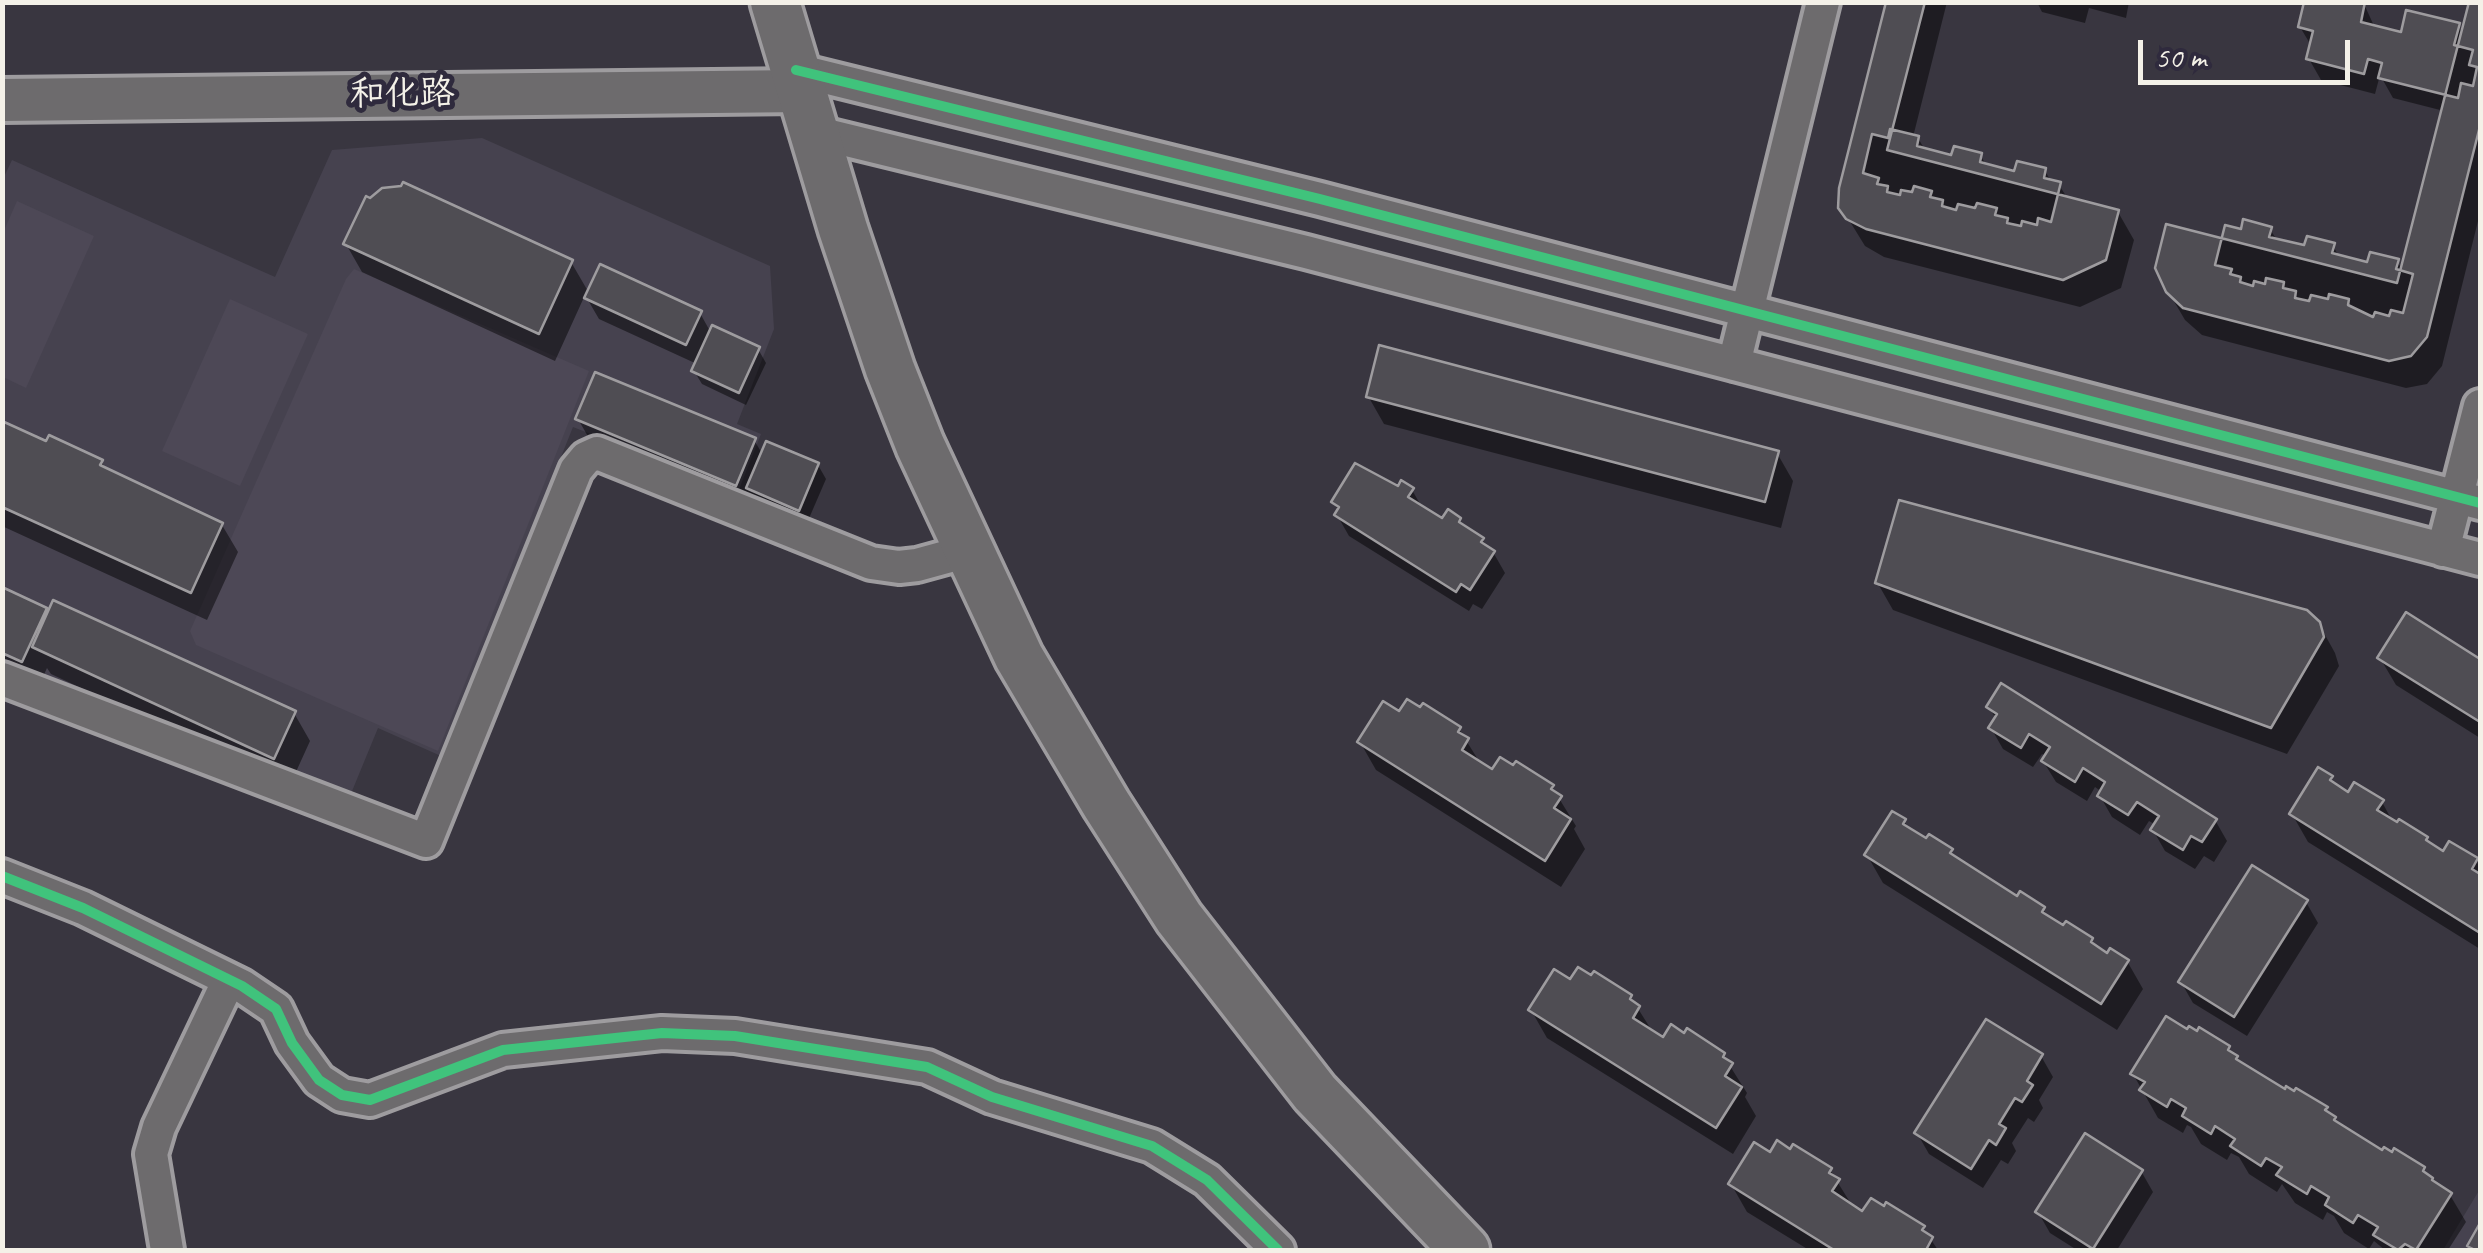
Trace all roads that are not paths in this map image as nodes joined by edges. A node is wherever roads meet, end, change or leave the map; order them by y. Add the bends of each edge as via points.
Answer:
1 (776, 2) edge
2 (1823, 2) edge
3 (804, 98) junction
4 (5, 106) edge
5 (1747, 311) junction
6 (1734, 364) junction
7 (2480, 406) edge
8 (2475, 500) edge
9 (968, 551) junction
10 (2463, 555) edge
11 (2, 680) edge
12 (2, 876) edge
13 (229, 980) junction
14 (167, 1250) edge
15 (1278, 1250) edge
16 (1465, 1250) edge

1 - 3 main road
2 - 5 street
3 - 4 street, 和化路
3 - 5 street via 1230,176
3 - 6 street via 1288,248
3 - 9 main road via 890,369
5 - 6 street
5 - 8 street
6 - 10 street
7 - 8 street
8 - 10 street
9 - 11 street via 918,565 871,562 597,453 586,458 426,840
9 - 16 main road via 1019,656 1179,918 1316,1092
12 - 13 street
13 - 14 street via 151,1154
13 - 15 street via 276,1009 319,1080 360,1100 503,1050 662,1033 735,1036 928,1067 992,1097 1152,1146 1207,1180

